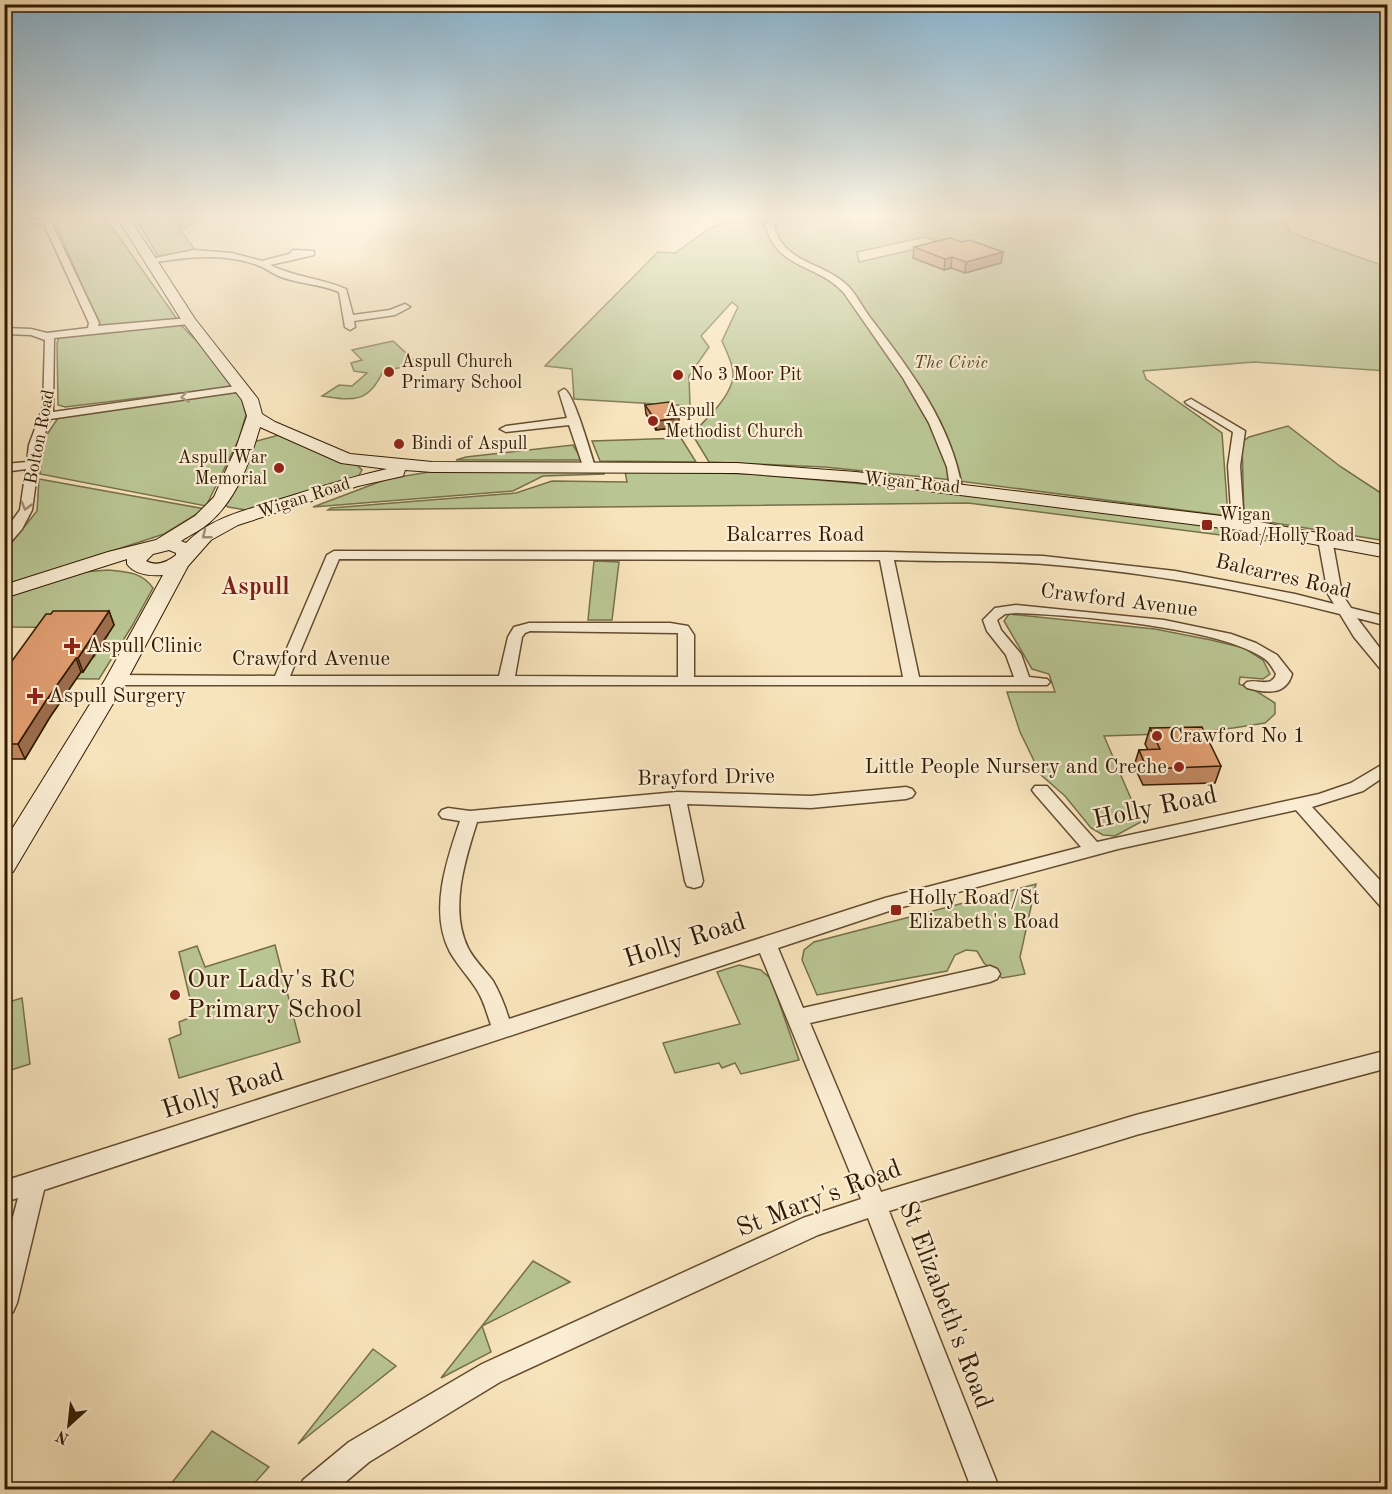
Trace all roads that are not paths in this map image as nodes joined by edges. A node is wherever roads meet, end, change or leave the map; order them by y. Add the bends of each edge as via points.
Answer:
1 (76, 284) edge
2 (165, 284) edge
3 (327, 284) edge
4 (838, 284) edge
5 (407, 306) dead end
6 (189, 321) junction
7 (92, 330) junction
8 (4, 331) edge
9 (47, 336) junction
10 (243, 388) junction
11 (564, 392) dead end
12 (1191, 402) dead end
13 (47, 416) junction
14 (255, 416) junction
15 (574, 421) junction
16 (506, 429) dead end
17 (290, 436) junction
18 (245, 448) junction
19 (347, 459) junction
20 (34, 465) junction
21 (432, 466) junction
22 (589, 466) junction
23 (4, 468) edge
24 (352, 482) junction
25 (956, 488) junction
26 (222, 499) junction
27 (269, 507) junction
28 (1238, 525) junction
29 (1325, 539) junction
30 (4, 541) edge
31 (158, 545) junction
32 (1388, 552) edge
33 (886, 556) junction
34 (184, 558) junction
35 (145, 568) junction
36 (76, 569) junction
37 (165, 590) junction
38 (4, 592) edge
39 (1345, 612) junction
40 (1388, 621) edge
41 (1388, 669) edge
42 (116, 680) junction
43 (686, 680) junction
44 (280, 681) junction
45 (506, 681) junction
46 (912, 681) junction
47 (1023, 682) junction
48 (1042, 682) dead end
49 (1252, 685) dead end
50 (1388, 766) edge
51 (1041, 790) dead end
52 (906, 792) dead end
53 (677, 798) junction
54 (1300, 804) junction
55 (448, 814) dead end
56 (470, 817) junction
57 (1093, 849) junction
58 (4, 865) edge
59 (694, 881) dead end
60 (1388, 902) edge
61 (766, 943) junction
62 (990, 974) dead end
63 (798, 1017) junction
64 (503, 1030) junction
65 (1388, 1059) edge
66 (34, 1181) junction
67 (4, 1192) edge
68 (875, 1205) junction
69 (4, 1303) edge
70 (313, 1490) edge
71 (987, 1490) edge

1 - 7 street via 94,323
2 - 6 main road
3 - 5 street via 343,291 349,323
4 - 25 street via 891,353 936,424 955,474
6 - 7 street
6 - 10 main road
7 - 9 street
8 - 9 street
9 - 13 street, Bolton Road via 51,400
10 -> 13 street
10 - 14 main road
11 - 15 street
12 - 28 street via 1239,431 1234,446
13 - 20 street, Bolton Road via 35,445
14 - 17 main road
14 - 18 main road
15 - 16 street
15 - 22 street
17 - 18 main road via 271,436
17 - 19 main road
18 - 26 main road
19 - 21 main road, Wigan Road
19 - 24 main road via 362,470
20 - 23 street
20 -> 30 street, Bolton Road via 26,510
21 - 22 main road, Wigan Road
21 - 24 main road, Wigan Road
22 - 25 main road, Wigan Road via 779,471
24 - 27 main road, Wigan Road
25 - 28 main road, Wigan Road
26 - 27 main road via 228,507 236,509
26 - 31 main road via 202,520
27 -> 34 main road, Wigan Road via 214,529
28 - 29 main road, Wigan Road
29 - 32 main road, Wigan Road
29 - 39 street via 1335,594
31 - 34 main road via 178,545 186,550
31 - 35 main road via 137,556 136,560
31 - 36 main road
33 - 39 street, Balcarres Road via 1003,558 1116,567 1233,585
33 - 44 street, Balcarres Road via 334,555
33 - 46 street
34 - 35 main road via 165,568
34 - 37 main road
35 - 36 main road
35 - 37 main road
36 - 38 main road
37 - 42 main road
39 - 40 street, Balcarres Road
39 - 41 street
42 - 44 street, Crawford Avenue
42 - 58 main road
43 - 45 street, Crawford Avenue
43 - 45 street via 687,636 682,629 529,627 519,630 515,637
43 - 46 street, Crawford Avenue
44 - 45 street, Crawford Avenue
46 - 47 street, Crawford Avenue
47 - 48 street, Crawford Avenue
47 - 49 street, Crawford Avenue via 1013,654 990,620 1004,610 1125,619 1237,641 1269,655 1284,674 1273,692
50 - 54 street, Holly Road via 1357,787
51 - 57 street
52 - 53 street, Brayford Drive via 811,802
53 - 56 street, Brayford Drive
53 - 59 street
54 - 57 street, Holly Road
54 - 60 street
55 - 56 street, Brayford Drive
56 - 64 street via 453,873 451,916 455,940 486,988
57 - 61 street, Holly Road via 892,903
61 - 63 street, St Elizabeth's Road
61 - 64 street, Holly Road
62 - 63 street
63 - 68 street, St Elizabeth's Road
64 - 66 street, Holly Road
65 - 68 street, St Mary's Road via 1136,1125
66 - 67 street, Holly Road
66 - 69 street
68 - 70 street, St Mary's Road via 812,1226 491,1373 359,1452
68 - 71 street, St Elizabeth's Road

